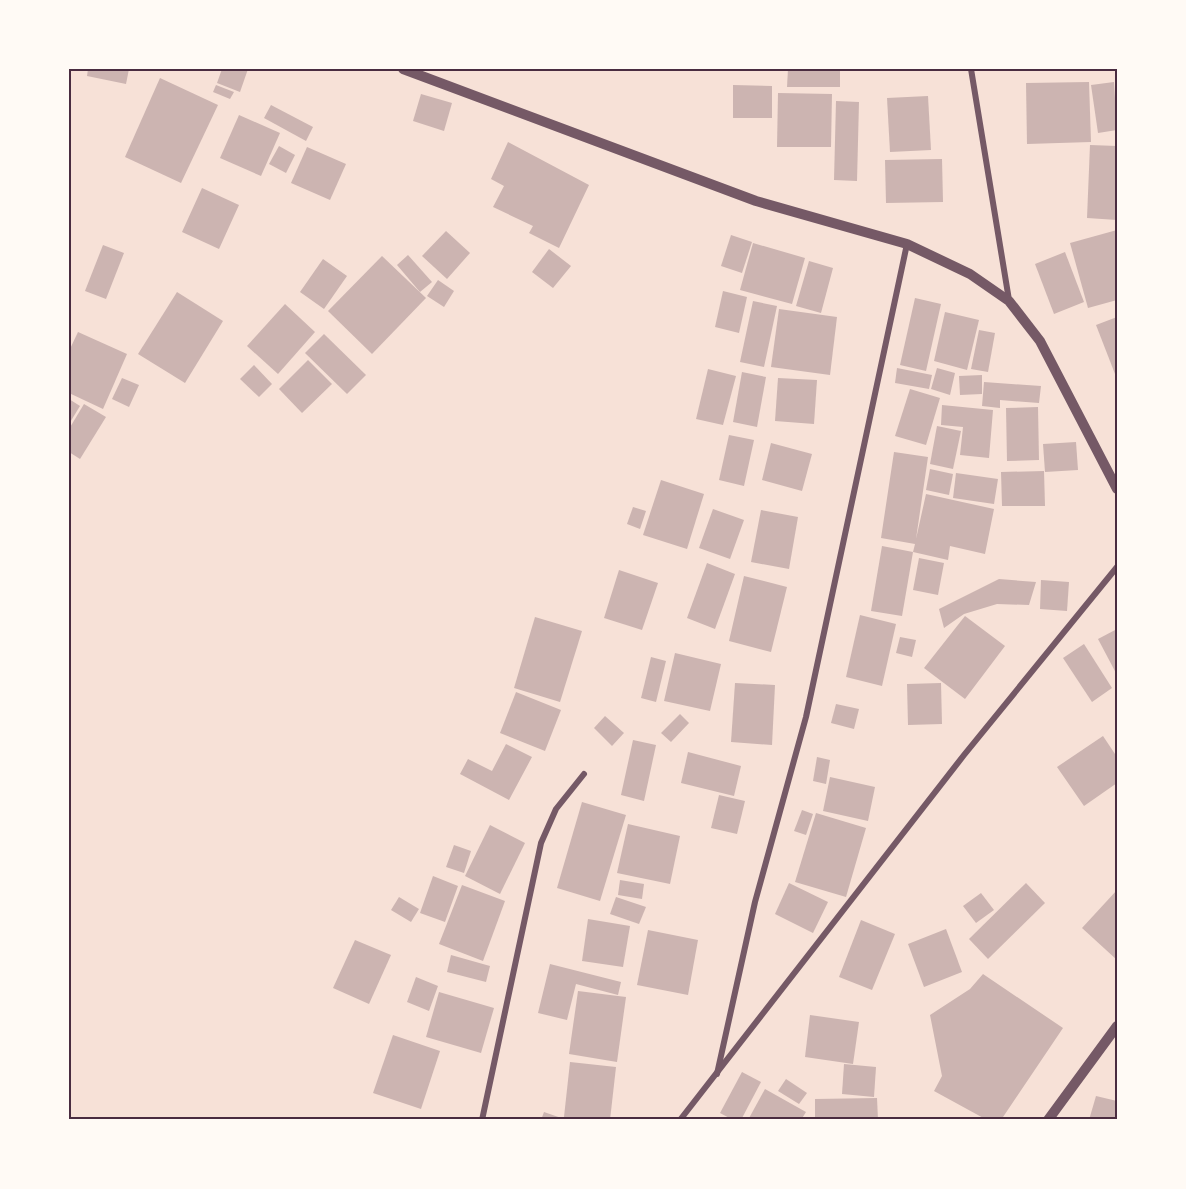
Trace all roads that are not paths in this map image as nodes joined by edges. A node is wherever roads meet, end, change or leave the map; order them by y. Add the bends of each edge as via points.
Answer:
1 (402, 69) edge
2 (971, 69) edge
3 (907, 244) junction
4 (1009, 301) junction
5 (1117, 489) edge
6 (1117, 567) edge
7 (584, 774) dead end
8 (1117, 1026) edge
9 (717, 1074) junction
10 (683, 1119) edge
11 (482, 1120) edge
12 (1048, 1120) edge

1 - 3 street via 756,201
2 - 4 street
3 - 4 street via 970,274
3 - 9 street via 806,717 755,902
4 - 5 street via 1040,341
6 - 9 street via 964,755
7 - 11 street via 556,809 542,843
8 - 12 street
9 - 10 street

